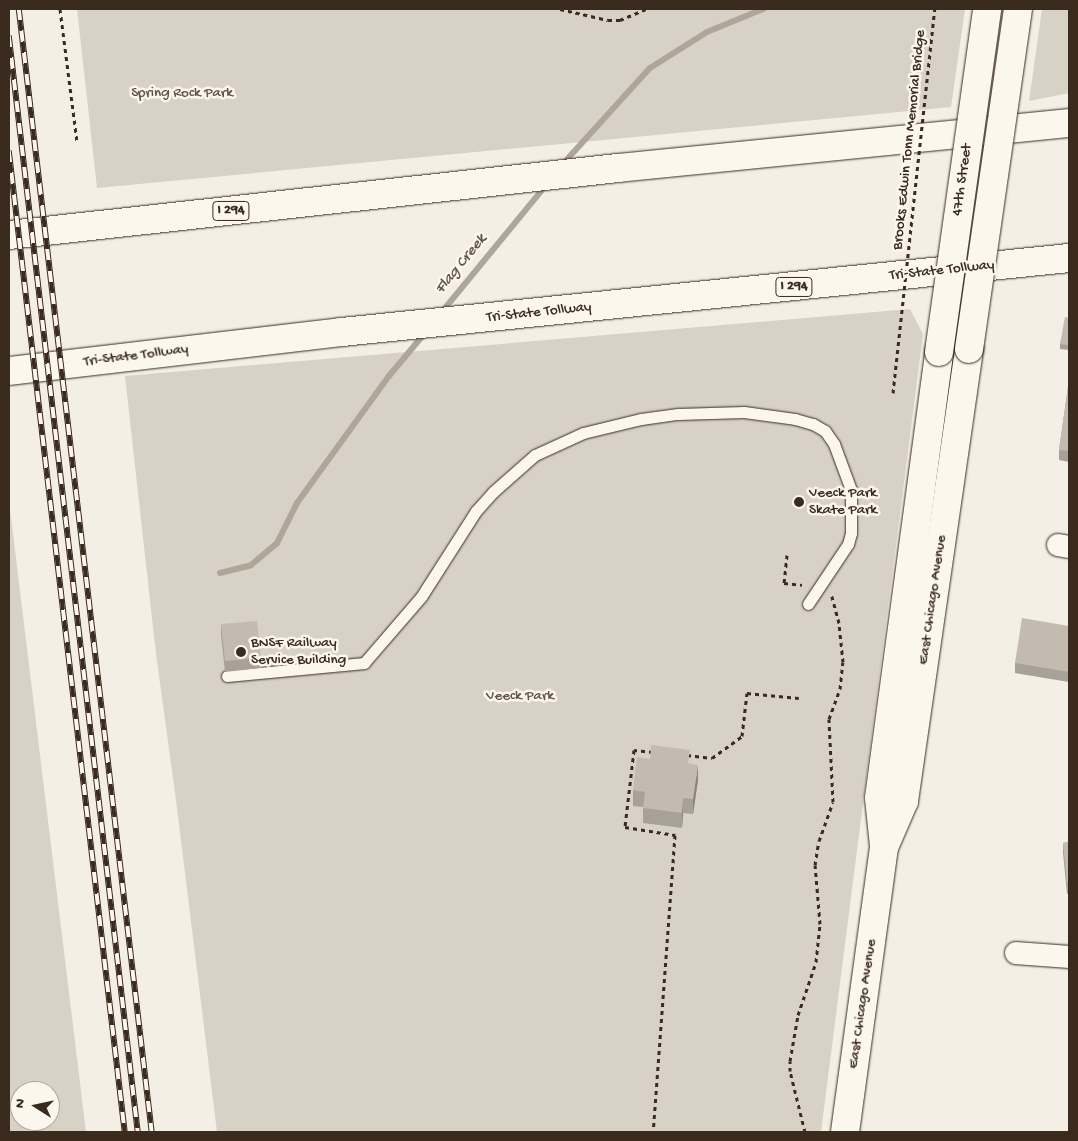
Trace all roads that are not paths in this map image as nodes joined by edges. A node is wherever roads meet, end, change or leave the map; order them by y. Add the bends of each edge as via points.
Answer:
1 (987, 9) edge
2 (1018, 9) edge
3 (1069, 123) edge
4 (9, 235) edge
5 (1069, 258) edge
6 (969, 349) joint
7 (939, 352) joint
8 (9, 371) edge
9 (808, 604) dead end
10 (227, 676) dead end
11 (884, 846) junction
12 (1016, 953) dead end
13 (1069, 957) edge
14 (845, 1132) edge

1 - 7 main road, 47th Street, bridge
2 - 6 main road, 47th Street, bridge
3 - 4 main road, I 294 via 618,168
5 - 8 main road, Tri-State Tollway / I 294 via 342,332
6 - 11 main road, East Chicago Avenue via 904,801
7 - 11 main road, East Chicago Avenue via 879,798
9 - 10 lane via 848,544 852,520 848,479 834,444 825,431 795,419 744,412 678,414 583,433 535,456 493,492 464,527 421,597 364,662
11 - 14 main road, East Chicago Avenue
12 - 13 street

